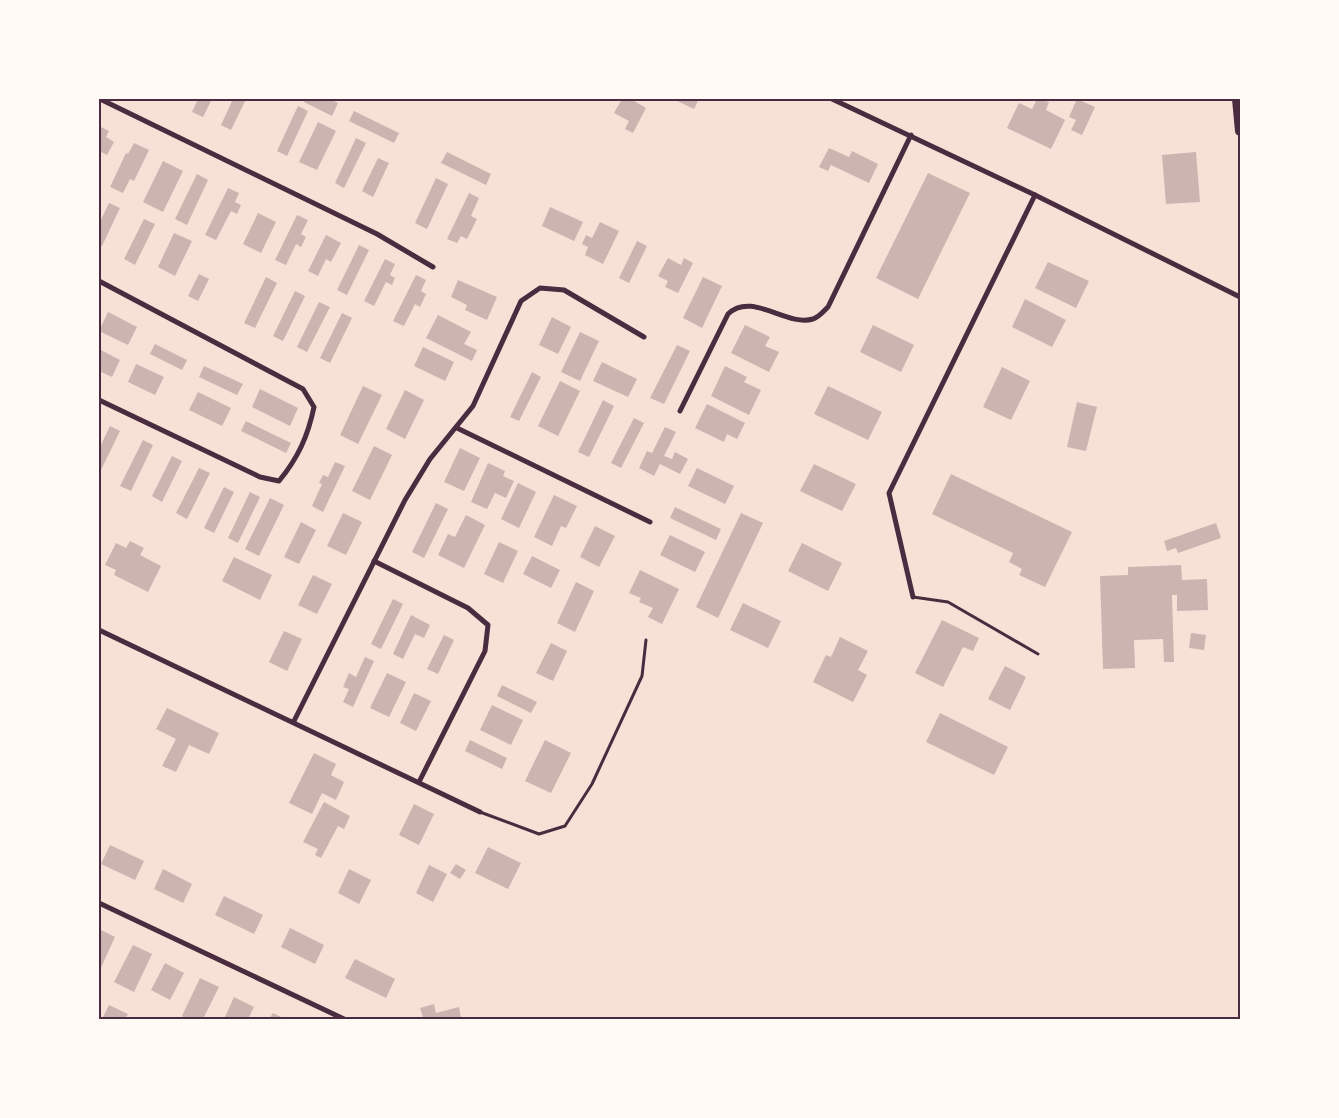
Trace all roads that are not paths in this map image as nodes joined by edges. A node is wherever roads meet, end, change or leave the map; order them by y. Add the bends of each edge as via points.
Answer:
1 (100, 99) edge
2 (832, 99) edge
3 (1237, 99) edge
4 (1240, 131) edge
5 (911, 135) junction
6 (1034, 195) junction
7 (433, 267) dead end
8 (99, 281) edge
9 (1240, 297) edge
10 (644, 336) dead end
11 (99, 400) edge
12 (680, 411) dead end
13 (457, 428) junction
14 (650, 522) dead end
15 (374, 561) junction
16 (913, 597) joint
17 (99, 630) edge
18 (646, 640) dead end
19 (1038, 654) dead end
20 (294, 721) junction
21 (419, 782) junction
22 (480, 812) joint
23 (99, 903) edge
24 (344, 1019) edge

1 - 7 street via 368,230
2 - 5 street
3 - 4 main road
5 - 6 street
5 - 12 street via 828,307 815,319 801,321 750,306 734,308 728,314
6 - 9 street
6 - 16 street via 890,493
8 - 11 street via 303,388 314,407 303,446 279,480 260,477
10 - 13 street via 564,290 540,288 521,302 473,406
13 - 14 street
13 - 15 street via 430,460 405,500
15 - 20 street
15 - 21 street via 468,608 488,625 485,651
16 - 19 lane via 948,602
17 - 20 street
18 - 22 lane via 642,676 592,784 566,826 539,834
20 - 21 street
21 - 22 street
23 - 24 street

